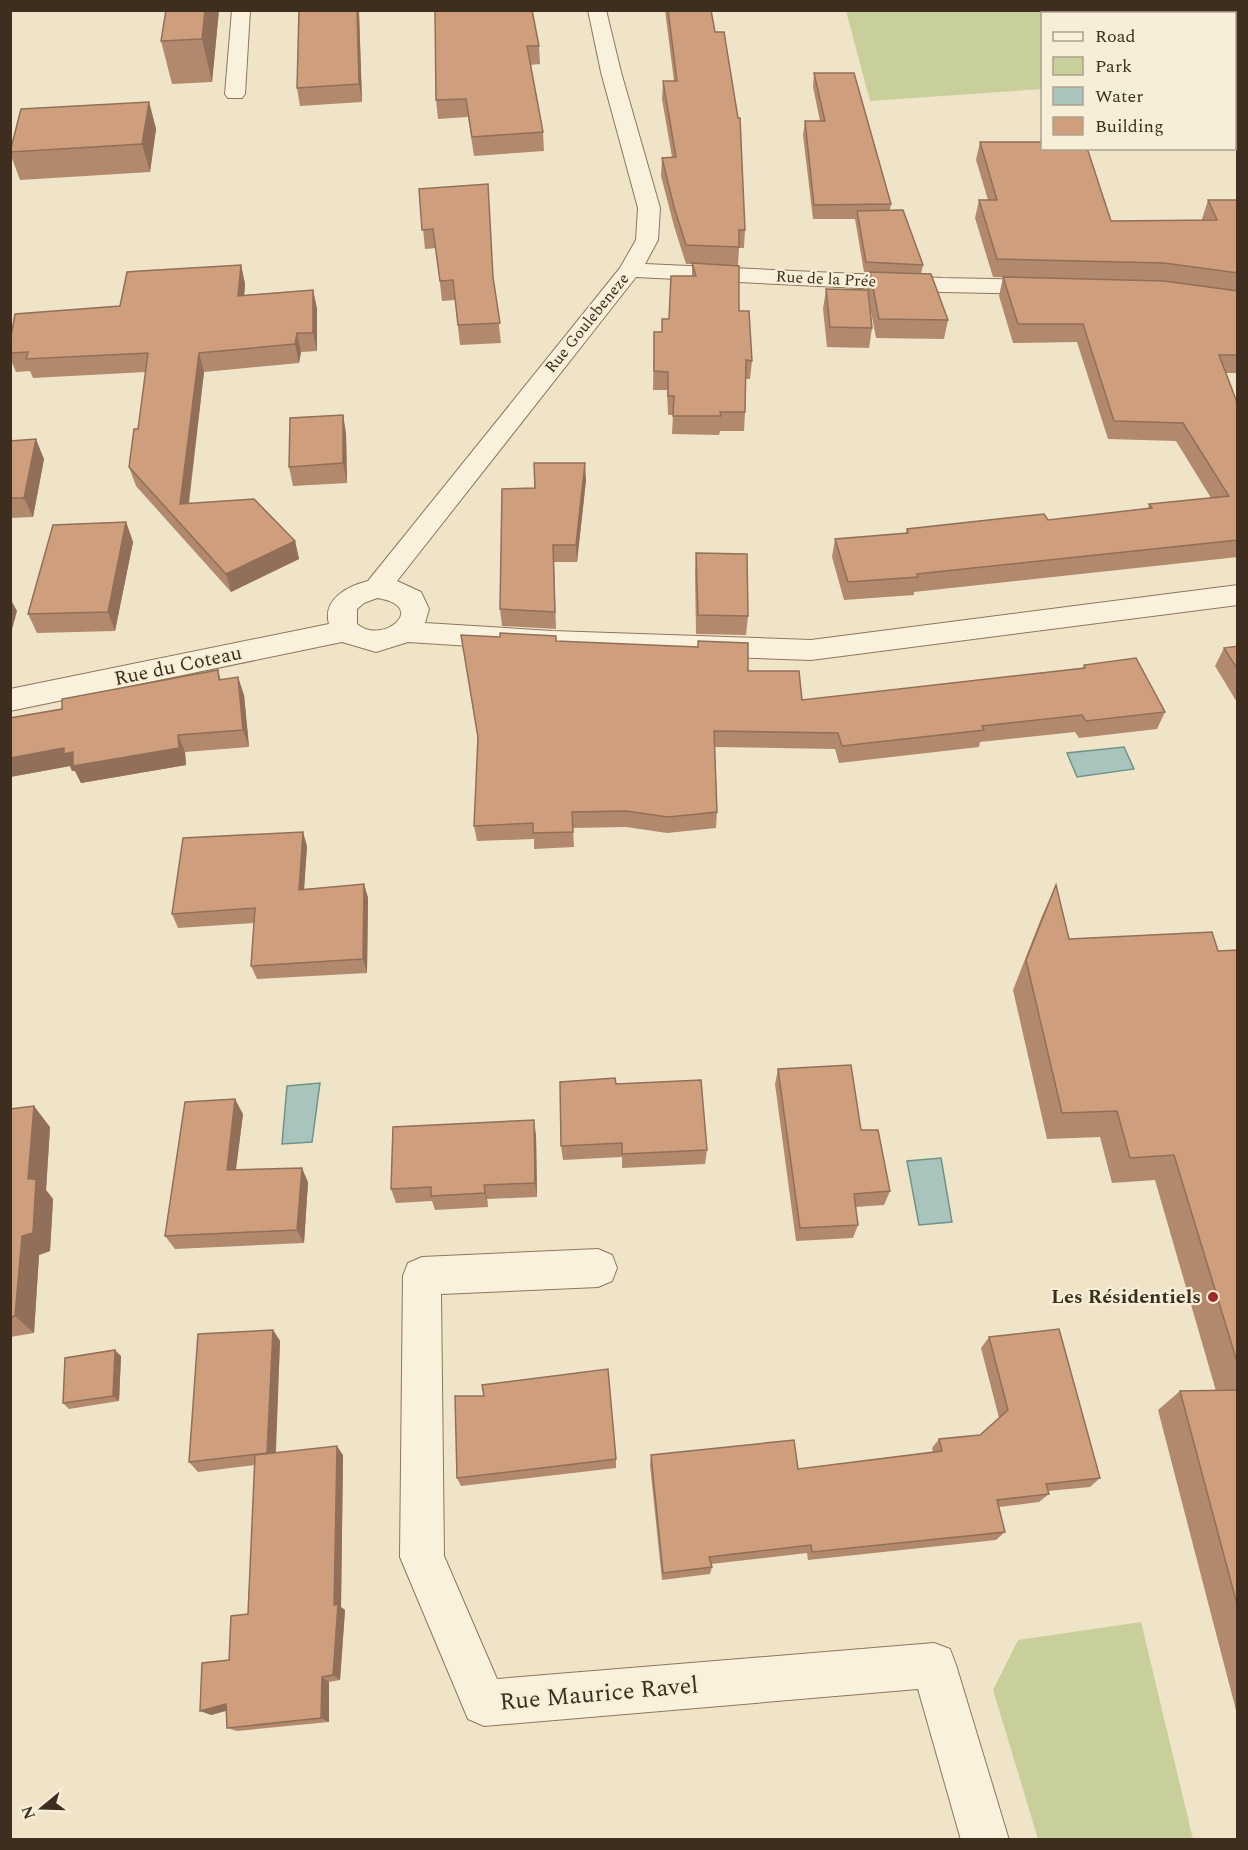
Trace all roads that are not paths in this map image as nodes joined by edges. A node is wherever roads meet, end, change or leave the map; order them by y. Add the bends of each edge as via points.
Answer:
1 (241, 10) edge
2 (597, 10) edge
3 (235, 94) dead end
4 (630, 270) junction
5 (1067, 288) edge
6 (377, 588) junction
7 (1238, 595) edge
8 (346, 631) junction
9 (405, 632) junction
10 (10, 700) edge
11 (598, 1268) dead end
12 (986, 1839) edge

1 - 3 street
2 - 4 street, Rue Goulebeneze via 649,208 646,240
4 - 5 street, Rue de la Prée
4 - 6 street, Rue Goulebeneze
6 - 8 street via 345,604 341,622
6 - 9 street via 396,590 416,605 417,615
7 - 9 street via 811,650
8 - 9 street via 374,642
8 - 10 street, Rue du Coteau
11 - 12 street, Rue Maurice Ravel via 422,1276 422,1557 484,1703 934,1665

